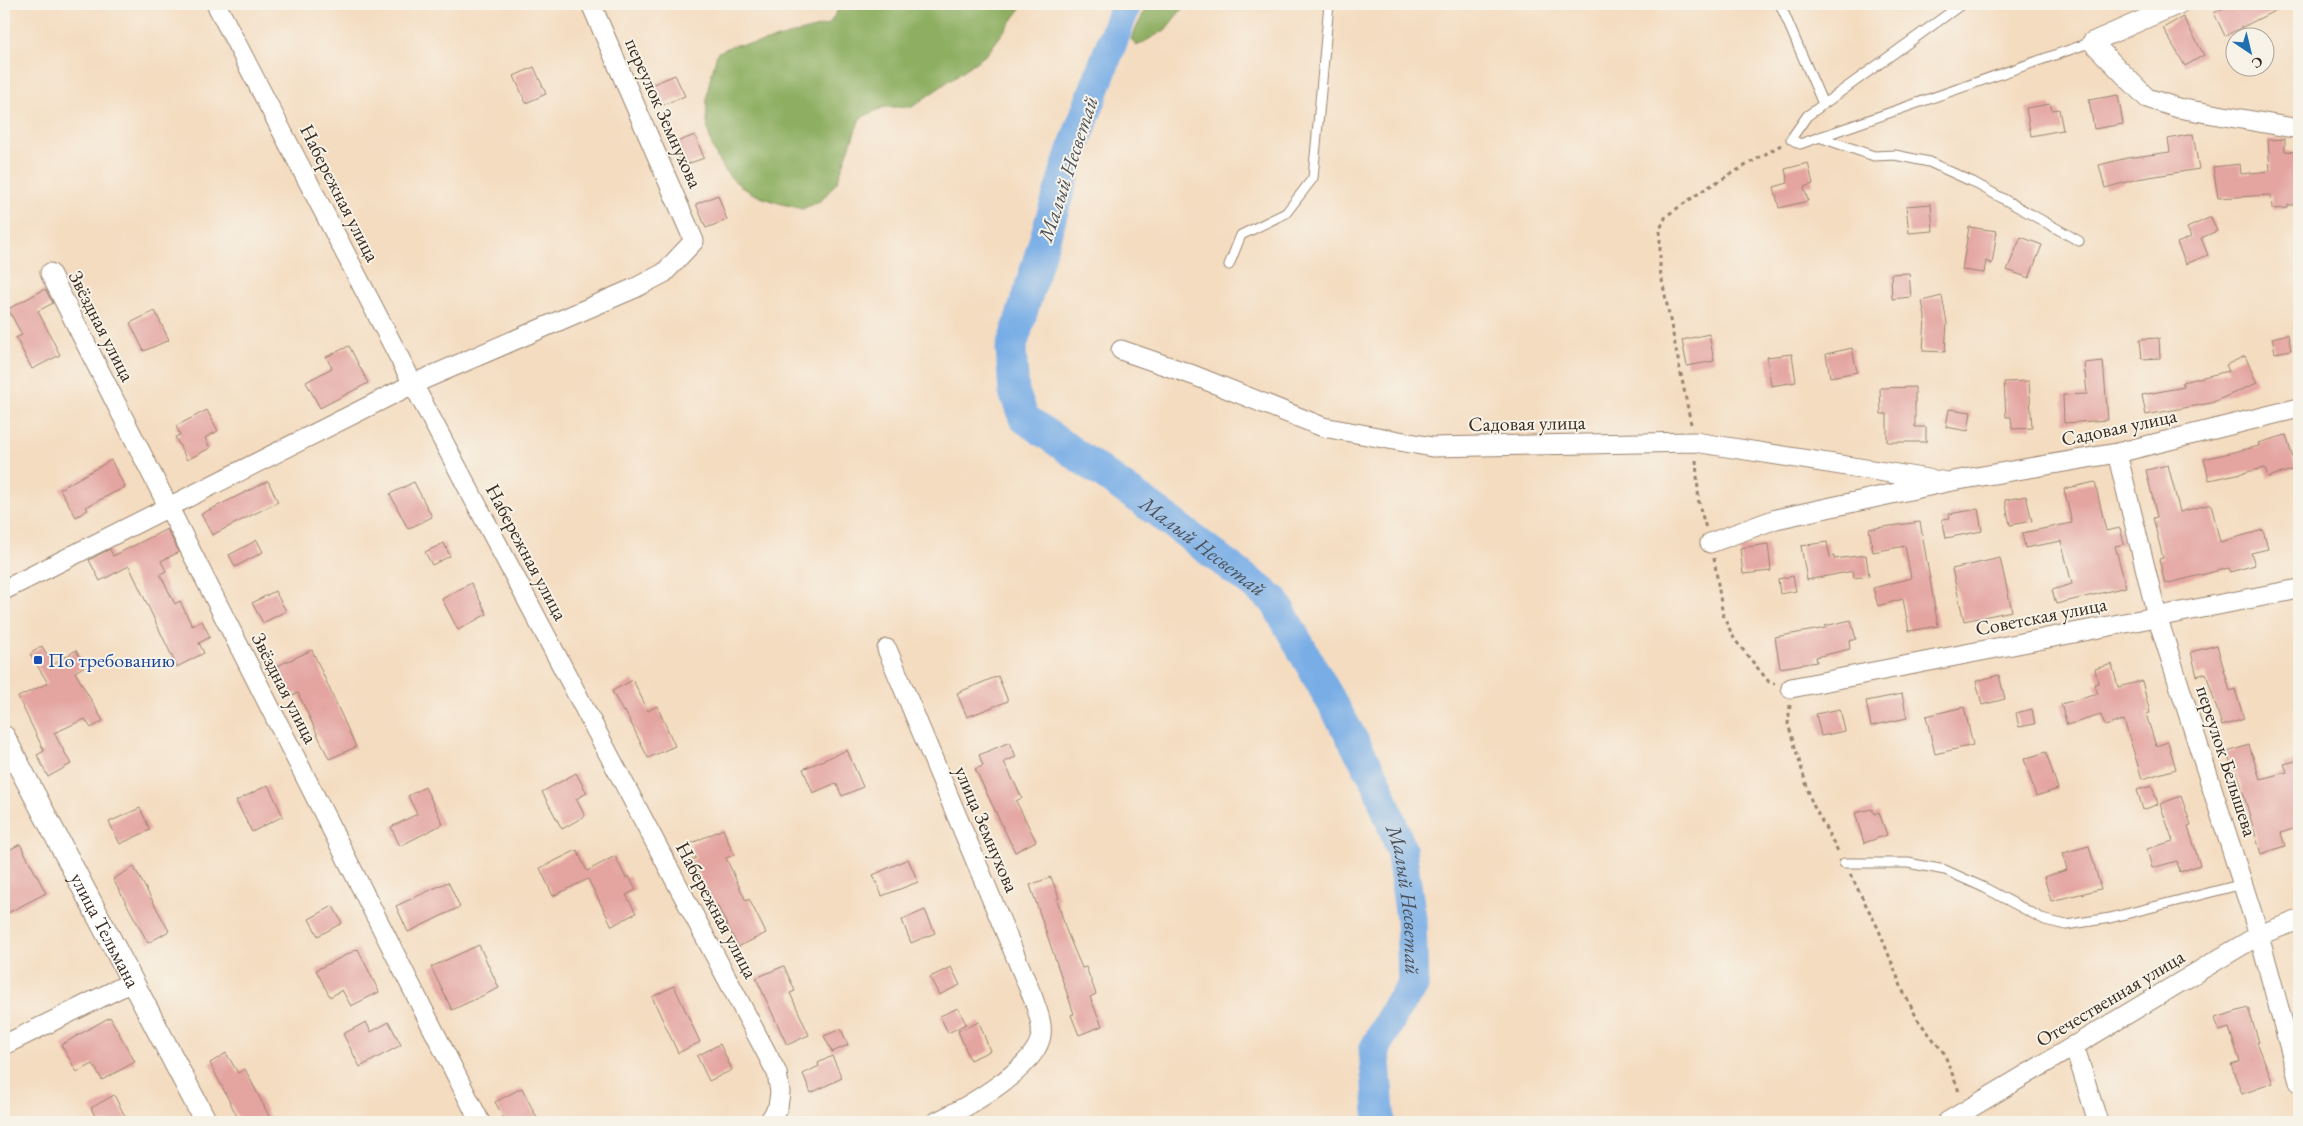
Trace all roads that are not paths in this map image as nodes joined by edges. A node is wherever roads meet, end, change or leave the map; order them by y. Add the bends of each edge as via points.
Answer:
1 (216, 4) edge
2 (591, 4) edge
3 (1329, 4) edge
4 (1780, 4) edge
5 (1962, 4) edge
6 (2179, 4) edge
7 (2092, 42) junction
8 (1823, 104) junction
9 (2299, 129) edge
10 (1819, 137) junction
11 (2079, 241) dead end
12 (1229, 265) dead end
13 (50, 273) dead end
14 (1121, 350) dead end
15 (413, 384) junction
16 (2299, 408) edge
17 (2117, 453) junction
18 (1947, 482) junction
19 (168, 507) junction
20 (1710, 542) road end
21 (2299, 589) edge
22 (4, 590) edge
23 (2157, 616) junction
24 (887, 649) dead end
25 (1791, 688) road end
26 (4, 737) edge
27 (1844, 863) road end
28 (2242, 884) junction
29 (2299, 920) edge
30 (2259, 935) junction
31 (132, 982) junction
32 (4, 1045) edge
33 (2074, 1045) junction
34 (2299, 1082) edge
35 (1968, 1116) edge
36 (206, 1122) edge
37 (480, 1122) edge
38 (768, 1122) edge
39 (936, 1122) edge
40 (1947, 1122) edge
41 (2098, 1122) edge

1 - 15 street, Набережная улица
2 - 15 street, переулок Земнухова via 694,241 664,273 635,288
3 - 12 lane via 1313,178 1286,213 1241,235
4 - 8 lane
5 - 8 lane
6 - 7 street
7 - 9 street via 2148,98 2178,108
7 - 10 lane
8 - 10 lane via 1806,116 1792,139 1800,144
10 - 11 lane via 1874,156 1895,155 1930,162
13 - 19 street, Звёздная улица
14 - 18 street, Садовая улица via 1323,427 1432,446 1695,442
15 - 19 street
15 - 38 street, Набережная улица via 778,1073 778,1107
16 - 17 street, Садовая улица
17 - 18 street, Садовая улица
17 - 23 street, переулок Белышева
18 - 20 street, Садовая улица via 1776,519
19 - 22 street
19 - 37 street, Звёздная улица
21 - 23 street, Советская улица
23 - 25 street, Советская улица
23 - 28 street, переулок Белышева
24 - 39 street, улица Земнухова via 1033,998 1042,1028 1041,1038 1019,1069 1000,1085
26 - 31 street, улица Тельмана
27 - 28 lane via 1908,863 1946,870 2045,920 2066,925 2110,918
28 - 30 street, переулок Белышева
29 - 30 street, Отечественная улица
30 - 33 street, Отечественная улица
30 - 34 street, переулок Белышева
31 - 32 street
31 - 36 street, улица Тельмана
33 - 35 street, Отечественная улица
33 - 41 street
35 - 40 street, Отечественная улица

